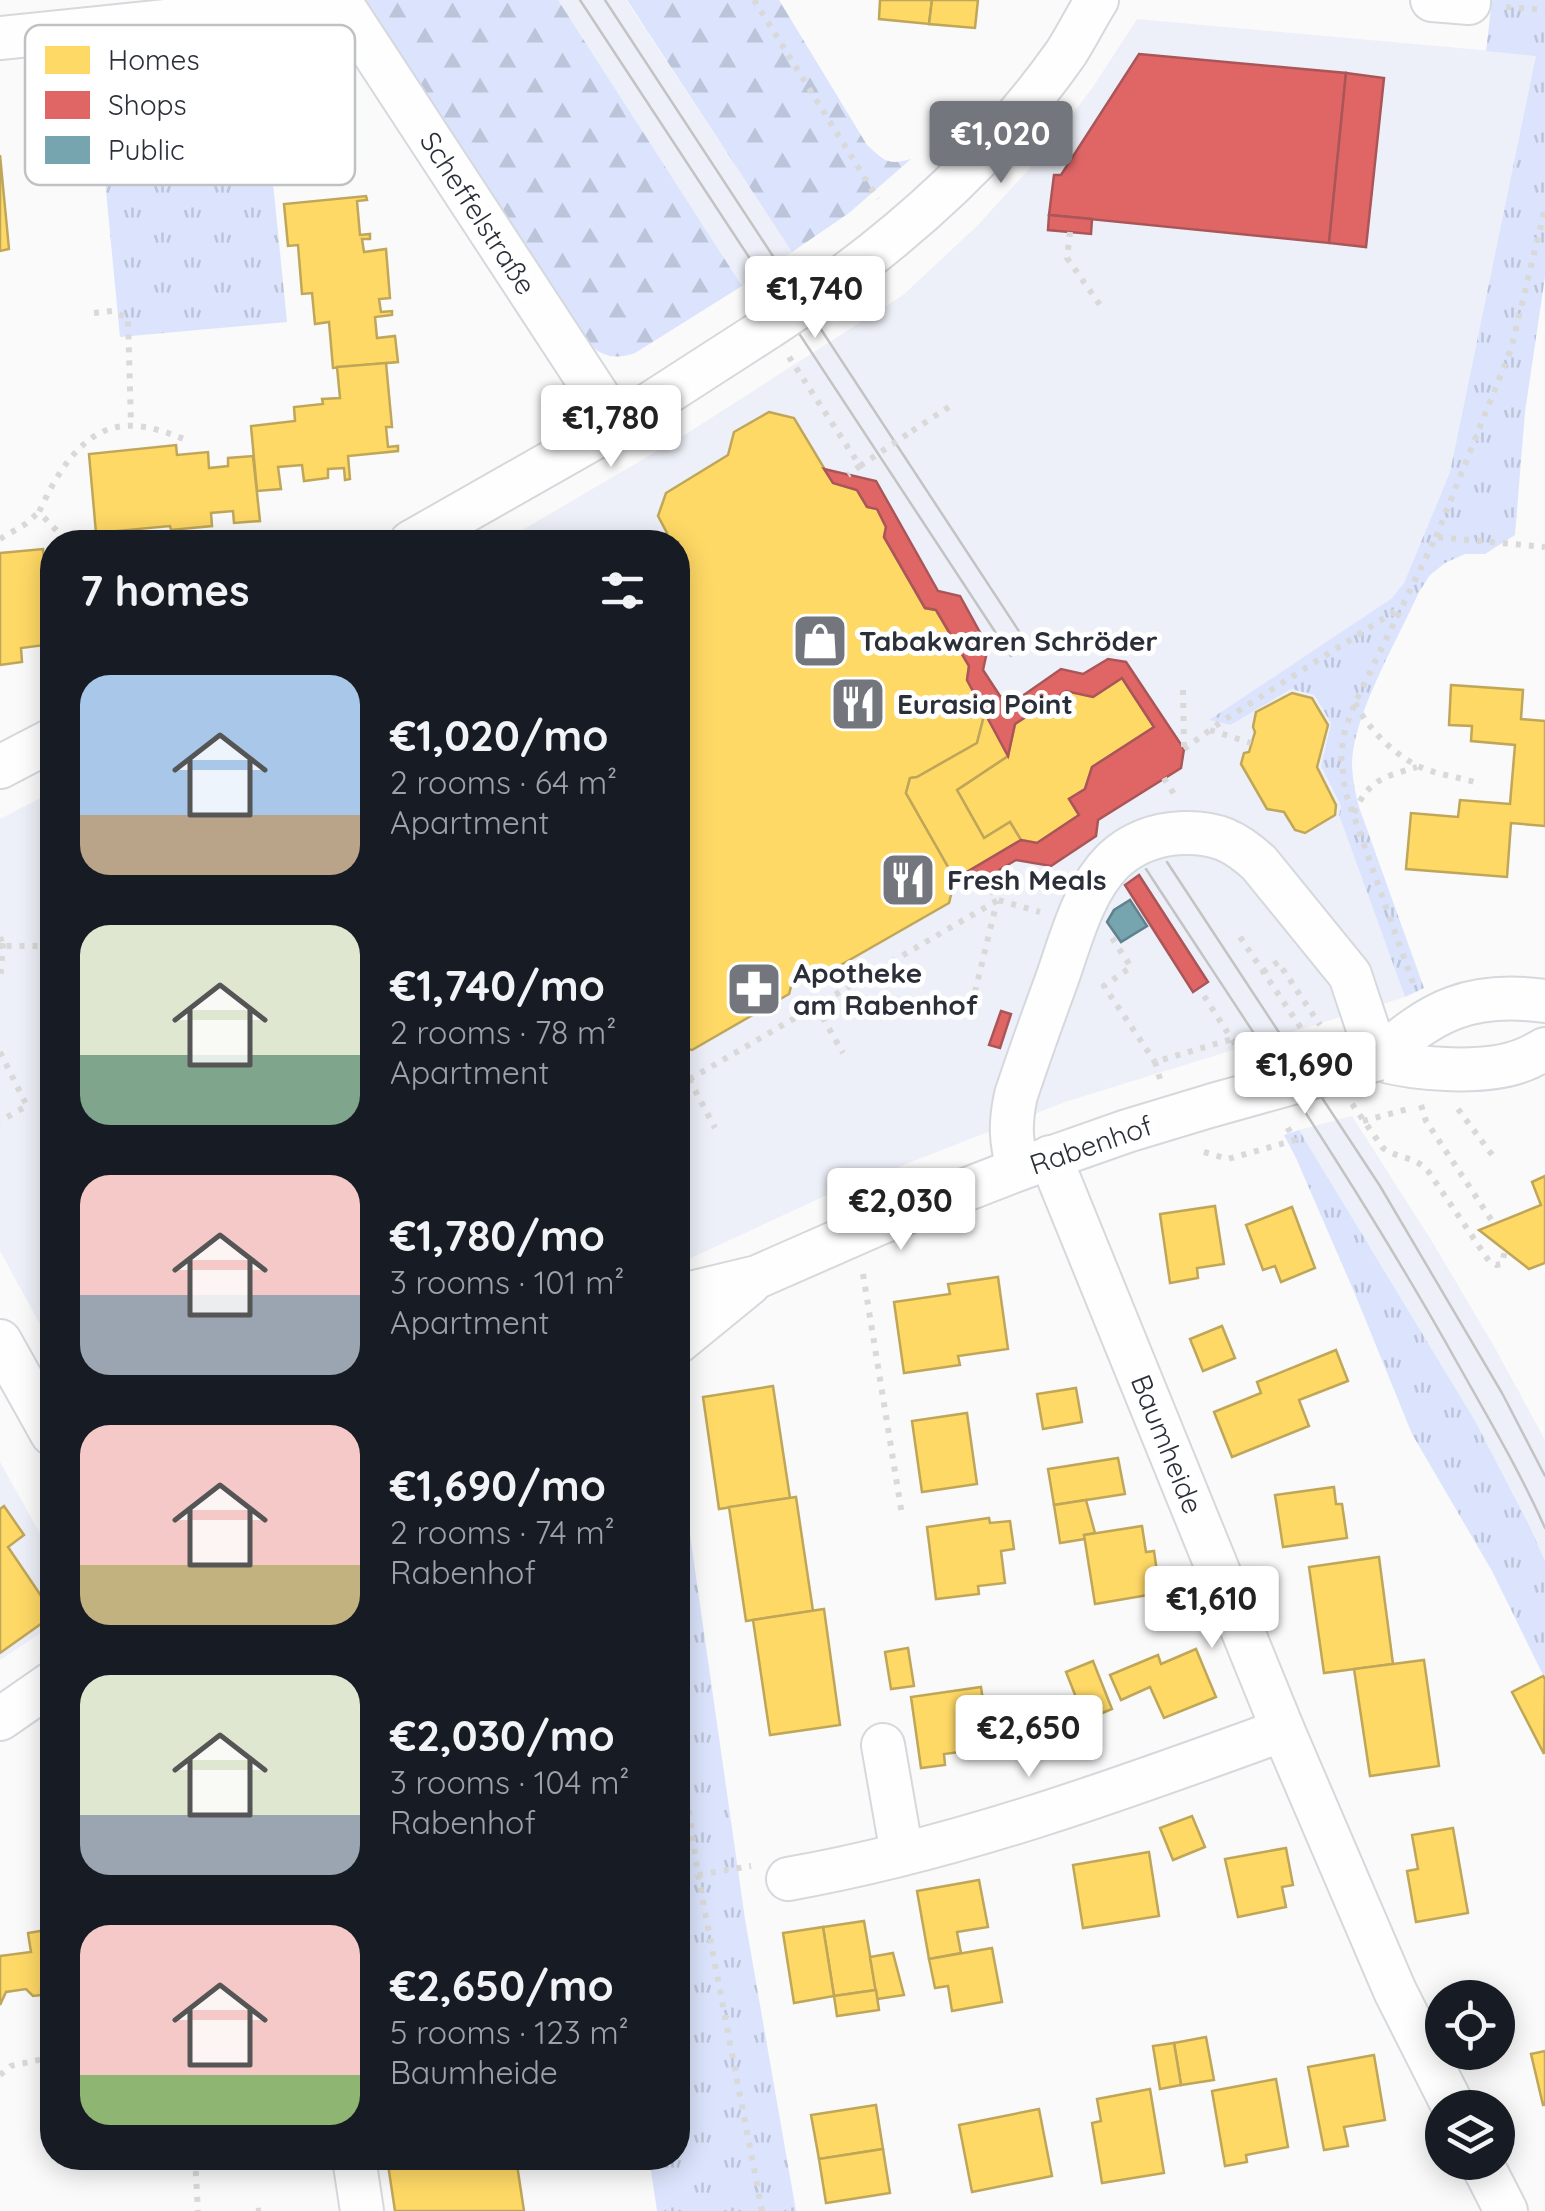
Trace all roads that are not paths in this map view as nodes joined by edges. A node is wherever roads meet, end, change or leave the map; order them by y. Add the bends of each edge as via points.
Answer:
1 (1097, 0) edge
2 (1432, 0) edge
3 (1469, 0) edge
4 (340, 1) edge
5 (119, 25) edge
6 (25, 35) edge
7 (0, 38) edge
8 (616, 426) junction
9 (432, 530) edge
10 (40, 746) edge
11 (0, 766) edge
12 (1545, 1000) edge
13 (1545, 1049) edge
14 (1378, 1059) junction
15 (1035, 1163) junction
16 (758, 1277) junction
17 (690, 1293) edge
18 (690, 1332) edge
19 (0, 1340) edge
20 (40, 1412) edge
21 (40, 1691) edge
22 (0, 1719) edge
23 (1283, 1730) junction
24 (883, 1745) dead end
25 (902, 1854) junction
26 (788, 1879) dead end
27 (1445, 2090) edge
28 (356, 2170) edge
29 (1490, 2180) edge
30 (362, 2211) edge
31 (1506, 2211) edge

1 - 8 street, bridge via 1021,112 899,234 820,294
2 - 3 street
4 - 5 street
4 - 8 street, Scheffelstraße
6 - 7 street
8 - 9 street
10 - 11 street
12 - 14 street, Rabenhof via 1458,1006 1407,1032
13 - 14 street, Rabenhof via 1483,1068
14 - 15 street, Rabenhof, bridge via 1212,1104
14 - 15 street, Baumheide via 1350,976 1259,863 1242,847 1211,835 1152,836 1111,863 1077,924 1011,1117 1011,1140
15 - 16 street, Rabenhof
15 - 23 street, Baumheide
16 - 17 street, Rabenhof
16 - 18 street, Rabenhof
19 - 20 street
21 - 22 street
23 - 25 street via 1028,1819
23 - 27 street, Baumheide
24 - 25 street
25 - 26 street
28 - 30 street
29 - 31 street

